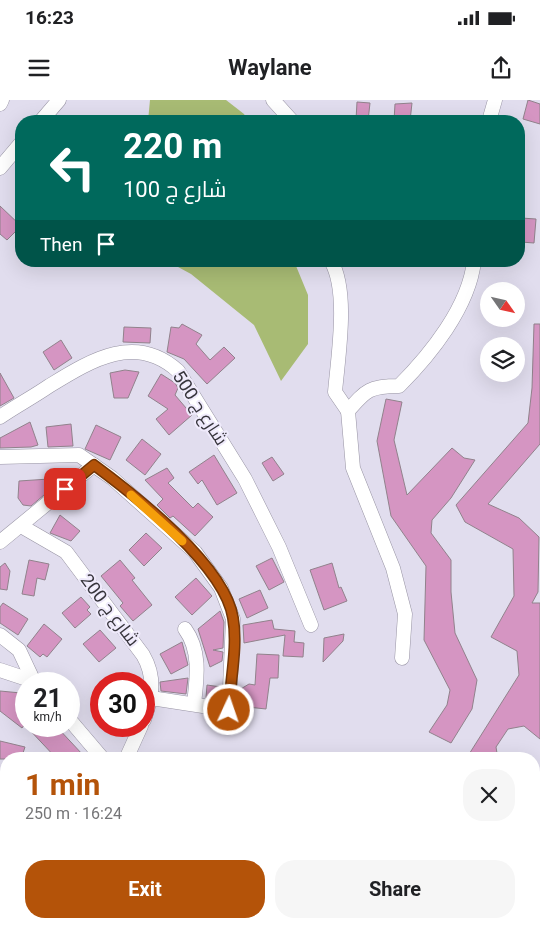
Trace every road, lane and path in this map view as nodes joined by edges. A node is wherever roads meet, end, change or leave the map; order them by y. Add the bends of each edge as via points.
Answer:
1 (2, 100) edge
2 (59, 100) edge
3 (273, 100) edge
4 (495, 100) edge
5 (0, 104) edge
6 (46, 115) edge
7 (287, 115) edge
8 (491, 115) edge
9 (15, 151) edge
10 (0, 168) edge
11 (334, 267) edge
12 (474, 267) edge
13 (348, 411) junction
14 (0, 417) edge
15 (0, 457) edge
16 (94, 465) junction
17 (21, 526) junction
18 (0, 542) edge
19 (311, 625) dead end
20 (185, 628) dead end
21 (0, 635) edge
22 (402, 658) dead end
23 (0, 670) edge
24 (29, 672) edge
25 (150, 672) edge
26 (15, 675) edge
27 (155, 699) edge
28 (194, 704) junction
29 (80, 732) edge
30 (136, 737) edge
31 (97, 752) edge
32 (129, 752) edge

1 - 5 street
2 - 6 street
3 - 7 street
4 - 8 street
9 - 10 street
11 - 13 street via 338,275 341,347 335,392
12 - 13 street via 452,320 417,368 399,386 366,391
13 - 22 street via 353,468 393,568 405,614
14 - 19 street, شارع ج 500 via 66,376 111,353 144,353 172,365 245,479 279,547
15 - 16 street via 72,454
16 - 17 street
16 - 28 street via 195,552 224,592 233,618 229,710
17 - 18 street
17 - 25 street, شارع ج 200 via 61,548 74,561 147,662
20 - 28 street via 193,639 197,671
21 - 24 street via 19,650
23 - 26 street
27 - 28 street
29 - 31 street
30 - 32 street

